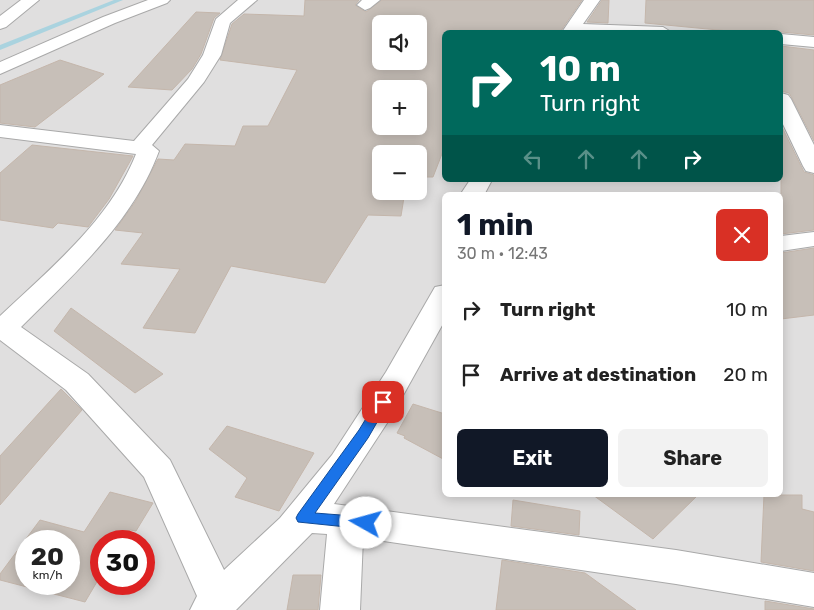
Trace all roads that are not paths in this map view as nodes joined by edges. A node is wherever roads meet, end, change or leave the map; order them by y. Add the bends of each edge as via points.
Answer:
1 (31, 0) edge
2 (162, 0) edge
3 (249, 0) edge
4 (592, 0) edge
5 (0, 24) edge
6 (573, 30) edge
7 (783, 40) edge
8 (814, 42) edge
9 (0, 69) edge
10 (783, 103) edge
11 (0, 131) edge
12 (139, 148) junction
13 (814, 166) edge
14 (814, 239) edge
15 (783, 244) edge
16 (442, 299) edge
17 (2, 327) edge
18 (303, 518) junction
19 (346, 520) junction
20 (814, 590) edge
21 (214, 605) edge
22 (340, 610) edge

1 - 5 street
2 - 9 street
3 - 12 street via 222,22 212,54 195,82
4 - 6 street
7 - 8 street
10 - 13 street
11 - 12 street
12 - 17 street via 148,151 144,165 110,220
14 - 15 street
16 - 18 street via 364,434
17 - 21 street via 77,382 158,469
18 - 19 street
18 - 21 street
19 - 20 street
19 - 22 street

